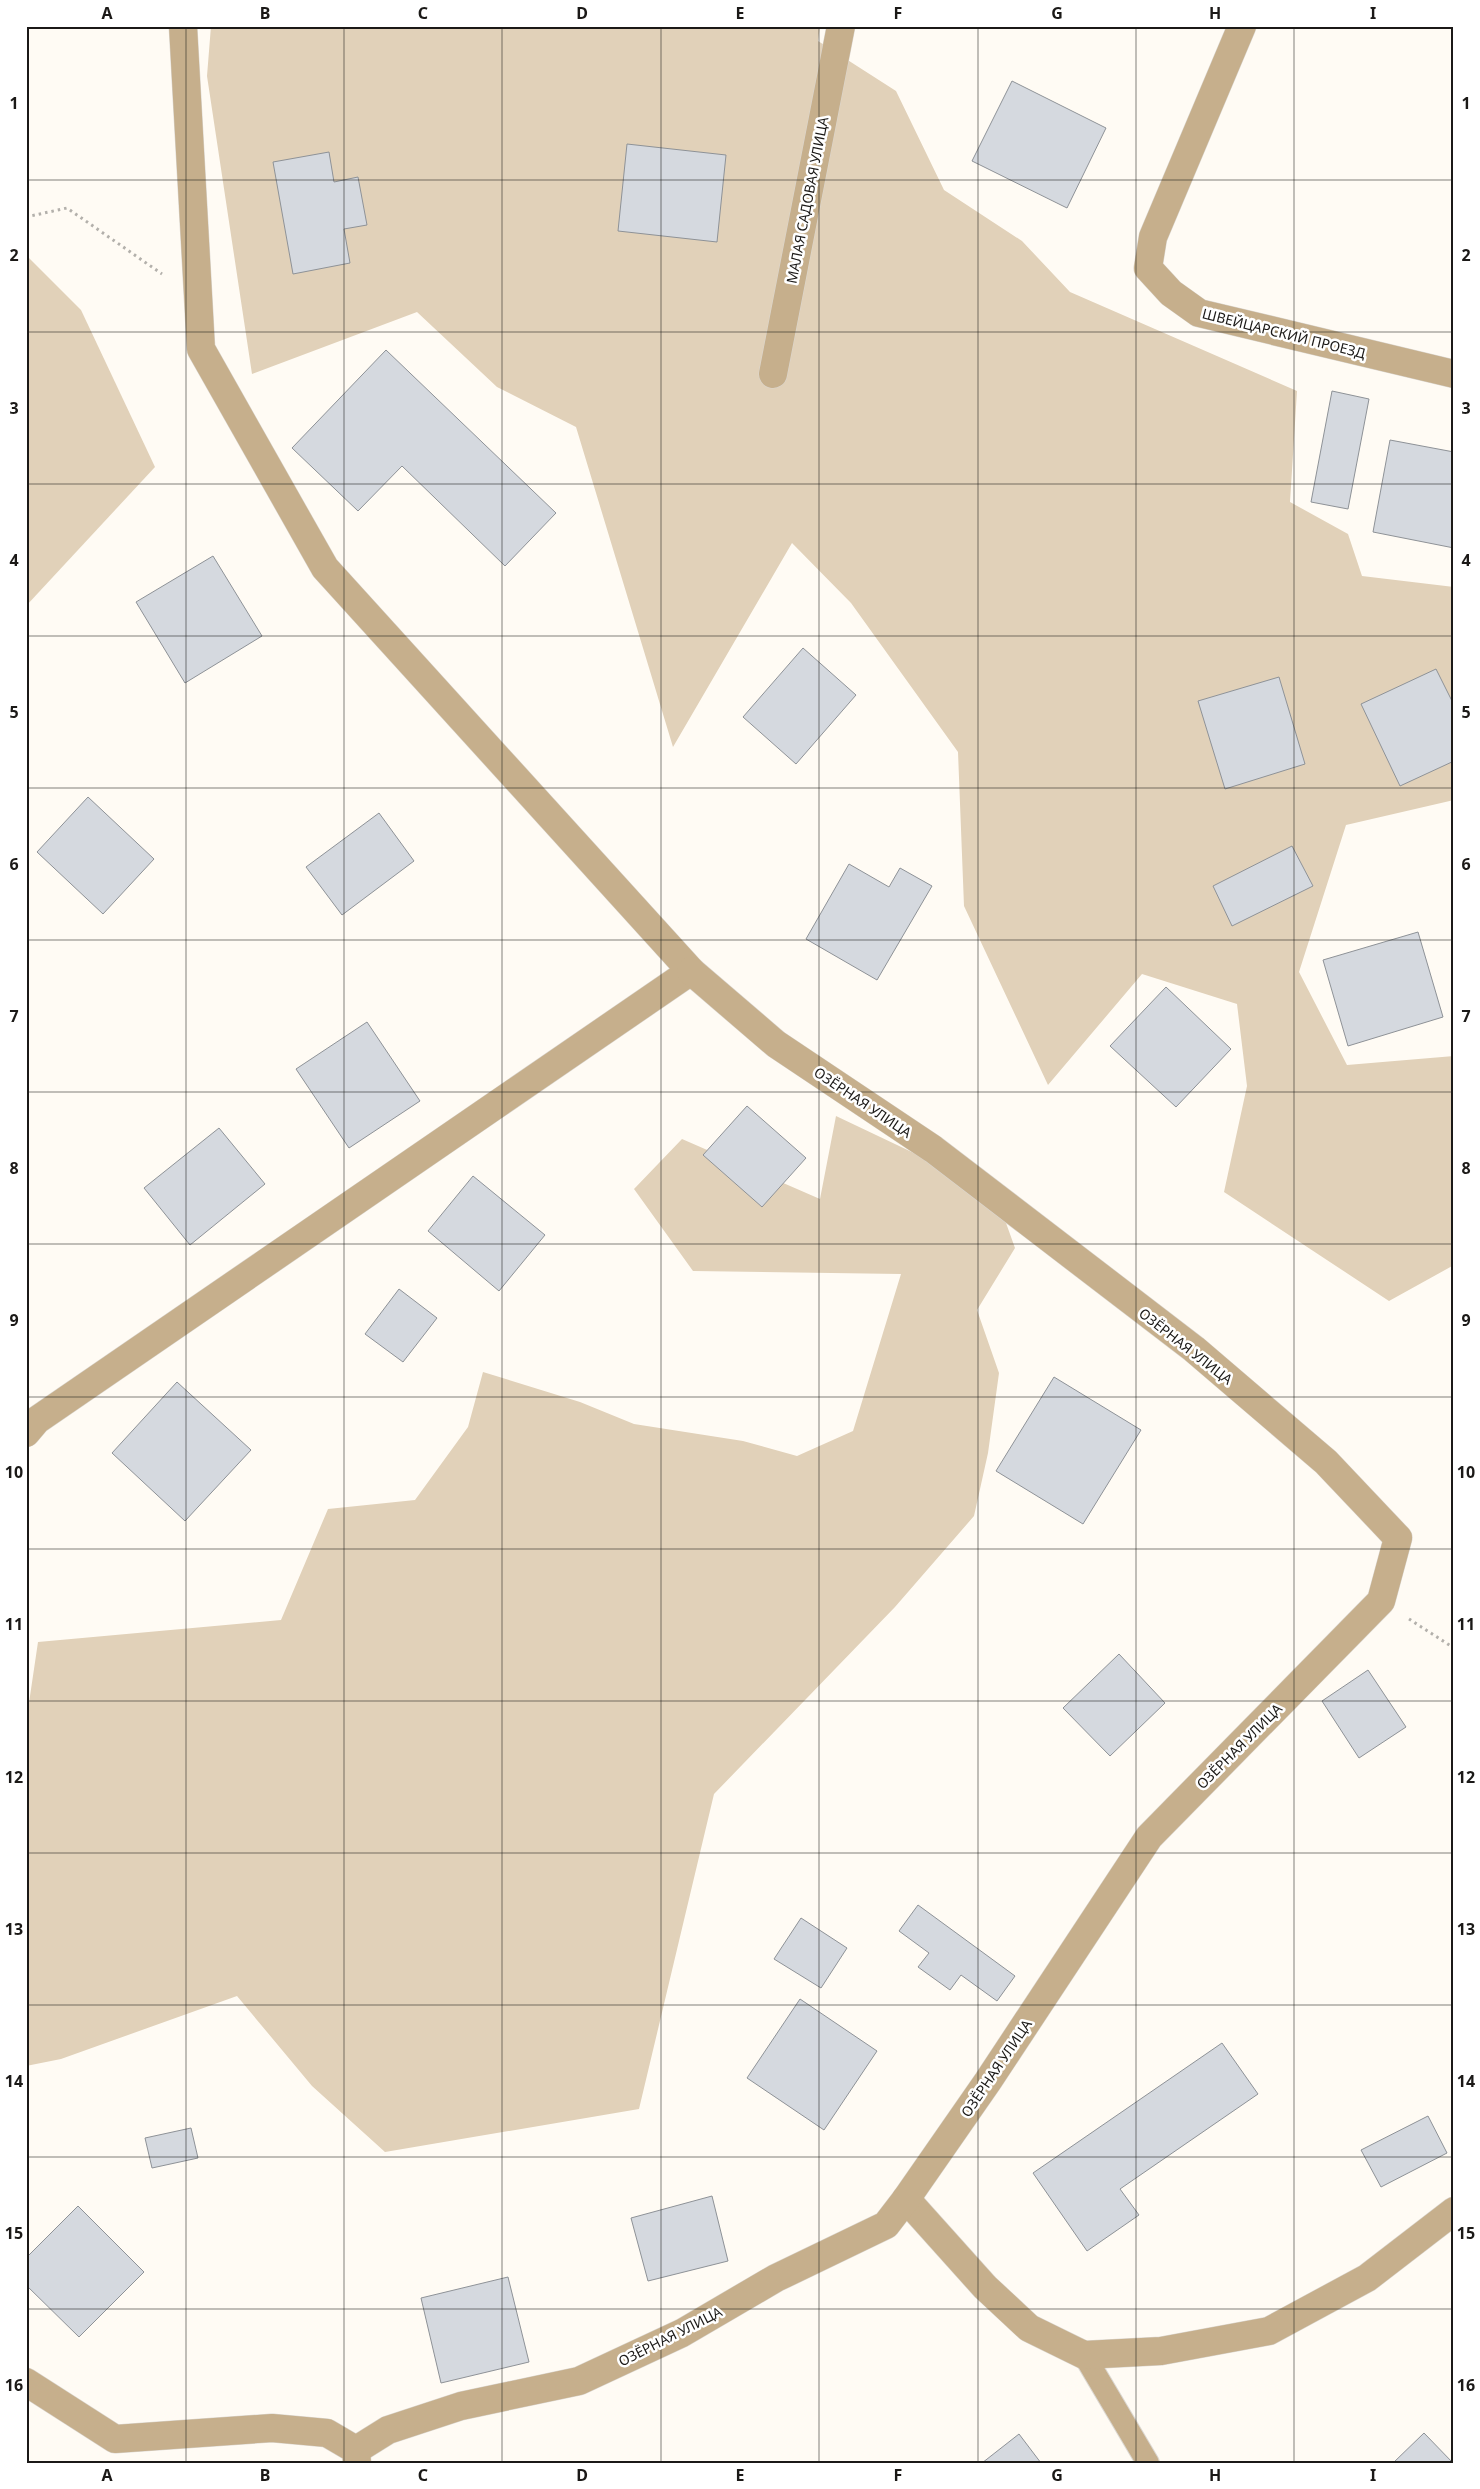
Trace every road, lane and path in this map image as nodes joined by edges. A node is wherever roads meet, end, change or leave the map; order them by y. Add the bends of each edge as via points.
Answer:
1 (183, 26) edge
2 (841, 26) edge
3 (1242, 26) edge
4 (26, 217) edge
5 (198, 299) junction
6 (774, 374) dead end
7 (1454, 374) edge
8 (691, 971) junction
9 (26, 1433) edge
10 (1381, 1601) junction
11 (1454, 1648) edge
12 (906, 2199) junction
13 (1454, 2211) edge
14 (1084, 2356) junction
15 (26, 2382) edge
16 (356, 2456) edge
17 (1148, 2463) edge

1 - 5 street
2 - 6 street, МАЛАЯ САДОВАЯ УЛИЦА
3 - 7 street, ШВЕЙЦАРСКИЙ ПРОЕЗД via 1153,237 1148,268 1171,293 1199,313
4 - 5 path via 66,208
5 - 8 street via 201,349 325,568
8 - 9 street via 37,1420
8 - 10 street, ОЗЁРНАЯ УЛИЦА via 776,1044 933,1149 1194,1349 1326,1462 1398,1538
10 - 11 path
10 - 12 street, ОЗЁРНАЯ УЛИЦА via 1149,1837
12 - 14 street via 985,2287 1029,2328
12 - 16 street, ОЗЁРНАЯ УЛИЦА via 886,2224 776,2278 682,2334 579,2381 461,2406 388,2430
13 - 14 street via 1367,2278 1269,2331 1162,2351
14 - 17 lane
15 - 16 street via 115,2439 272,2428 327,2433

